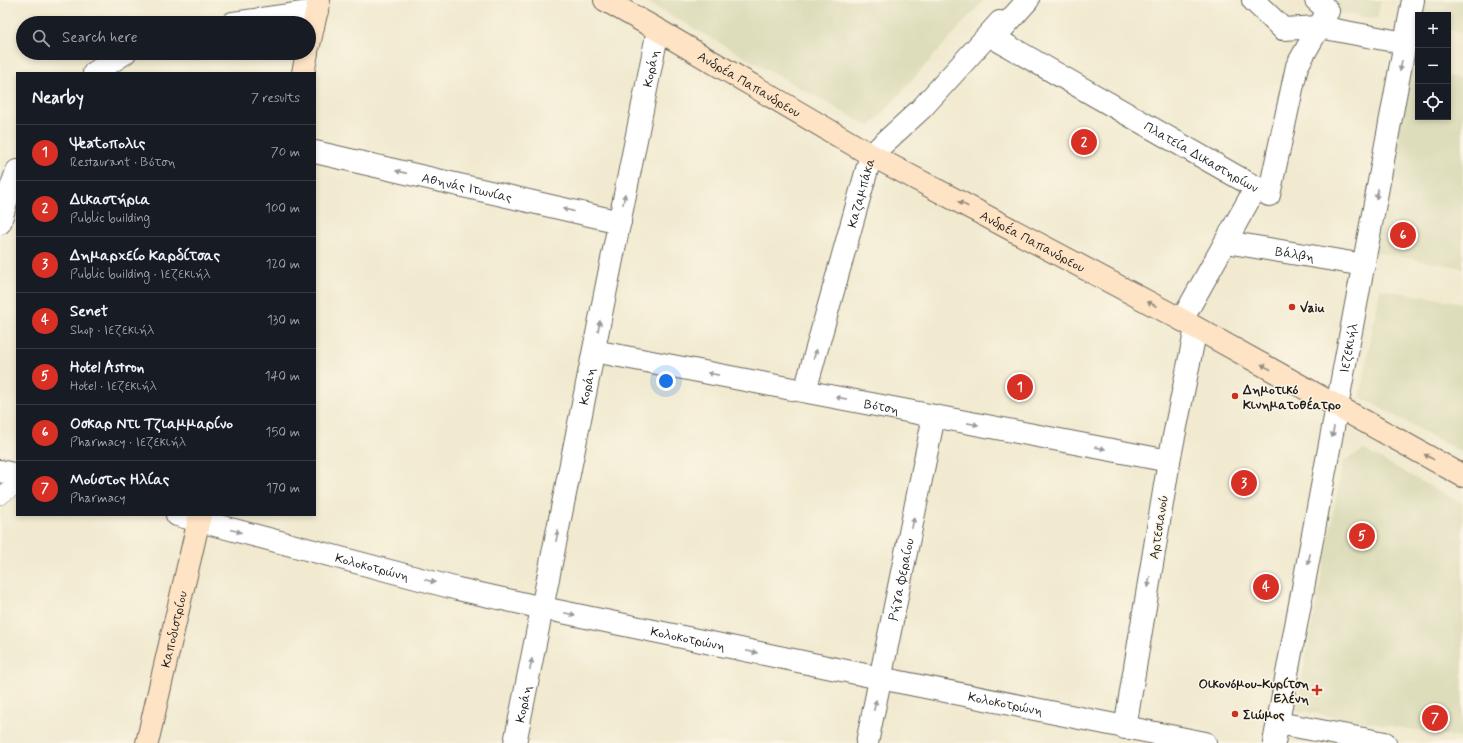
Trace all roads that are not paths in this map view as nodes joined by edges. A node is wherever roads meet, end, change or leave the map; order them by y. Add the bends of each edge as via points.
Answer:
1 (605, 0) edge
2 (1019, 0) edge
3 (1028, 0) edge
4 (1253, 0) edge
5 (1316, 0) edge
6 (1413, 0) edge
7 (318, 5) edge
8 (266, 16) edge
9 (316, 16) edge
10 (1319, 27) junction
11 (658, 30) junction
12 (1405, 43) junction
13 (114, 60) edge
14 (305, 60) edge
15 (96, 72) edge
16 (302, 72) edge
17 (316, 152) edge
18 (871, 155) junction
19 (10, 178) edge
20 (1256, 187) junction
21 (0, 222) edge
22 (620, 222) junction
23 (1226, 242) junction
24 (1364, 265) junction
25 (1189, 324) junction
26 (594, 351) junction
27 (805, 391) junction
28 (1338, 408) junction
29 (934, 416) junction
30 (1169, 461) junction
31 (0, 471) edge
32 (16, 475) edge
33 (1463, 476) edge
34 (16, 487) edge
35 (0, 496) edge
36 (184, 516) edge
37 (199, 518) edge
38 (542, 608) junction
39 (880, 678) junction
40 (1125, 728) junction
41 (1276, 733) edge
42 (147, 743) edge
43 (516, 743) edge
44 (867, 743) edge
45 (1205, 743) edge
46 (1385, 743) edge

1 - 11 main road, Ανδρέα Παπανδρεου
2 - 18 street, Καζαμπάκα via 921,109
3 - 20 street, Πλατεία Δικαστηρίων via 994,38
4 - 10 street via 1283,29
5 - 10 street, Πλατεία Δικαστηρίων via 1328,11
6 - 12 street, Ιεζεκιήλ
7 - 8 street
7 - 9 main road
10 - 12 street
10 - 20 street, Πλατεία Δικαστηρίων via 1297,66 1269,195
11 - 18 main road, Ανδρέα Παπανδρεου
22 -> 11 street, Κοράη
12 -> 24 street, Ιεζεκιήλ
13 - 15 street
14 - 16 main road
22 -> 17 street, Αθηνάς Ιτωνίας
25 -> 18 main road, Ανδρέα Παπανδρεου
27 -> 18 street, Καζαμπάκα
19 - 21 street
20 - 23 street, Αρτεσιανού
26 -> 22 street, Κοράη
23 - 24 street, Βάλβη
23 - 25 street, Αρτεσιανού
24 - 28 street, Ιεζεκιήλ
28 -> 25 main road, Ανδρέα Παπανδρεου
25 - 30 street, Αρτεσιανού
27 -> 26 street, Βότση
38 -> 26 street, Κοράη
29 -> 27 street, Βότση
33 -> 28 main road, Ανδρέα Παπανδρεου
28 -> 41 street, Ιεζεκιήλ
29 -> 30 street, Βότση
39 -> 29 street, Ρήγα Φεραίου
30 -> 40 street, Αρτεσιανού
31 - 32 street
34 - 35 lane
36 - 37 street, Κολοκοτρώνη
37 -> 38 street, Κολοκοτρώνη via 428,581
37 - 42 main road, Καποδιστρίου
38 -> 39 street, Κολοκοτρώνη
43 -> 38 street, Κοράη
39 - 40 street, Κολοκοτρώνη
44 -> 39 street, Ρήγα Φεραίου
40 - 45 street, Κολοκοτρώνη
41 - 46 street

